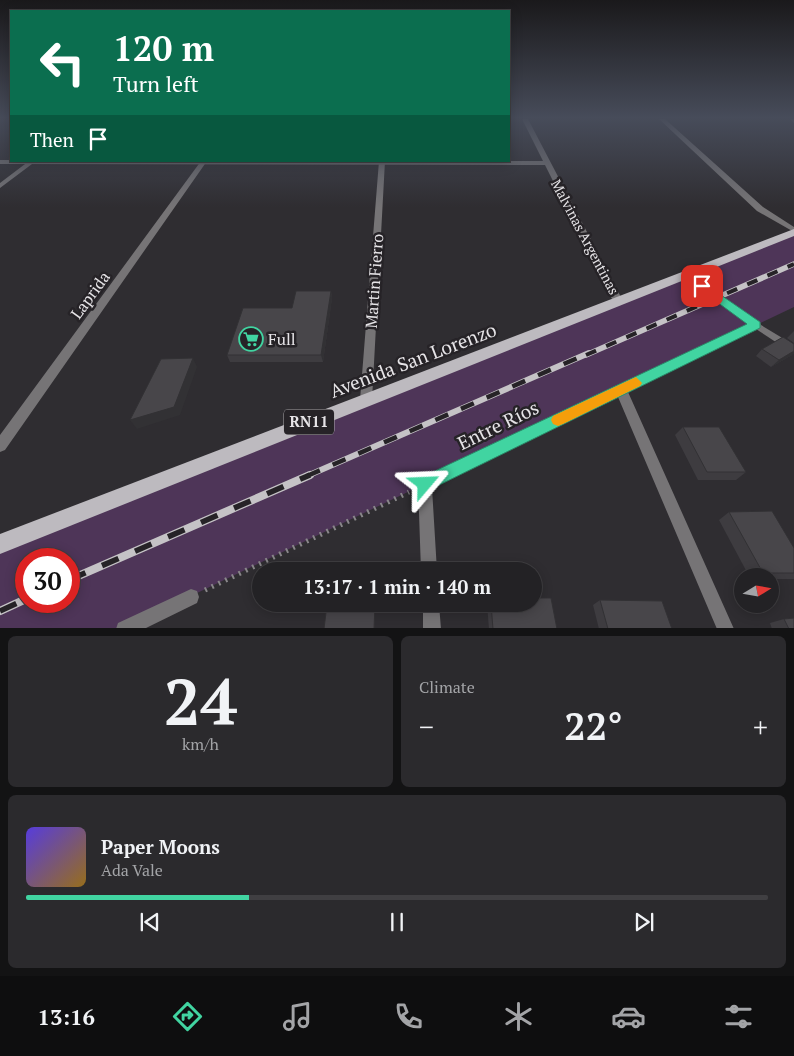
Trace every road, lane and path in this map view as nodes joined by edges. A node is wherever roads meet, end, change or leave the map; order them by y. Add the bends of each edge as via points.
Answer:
1 (539, 148) edge
2 (694, 148) edge
3 (0, 162) edge
4 (33, 162) edge
5 (204, 162) edge
6 (382, 162) edge
7 (546, 163) junction
8 (0, 186) edge
9 (794, 231) edge
10 (687, 275) junction
11 (618, 301) junction
12 (756, 325) junction
13 (794, 350) edge
14 (621, 389) junction
15 (366, 400) junction
16 (0, 446) edge
17 (425, 484) junction
18 (0, 544) edge
19 (429, 562) edge
20 (191, 597) joint
21 (431, 612) edge
22 (124, 628) edge
23 (432, 628) edge
24 (726, 628) edge

1 - 7 street, Malvinas Argentinas
2 - 9 street via 760,209
3 - 4 street
4 - 5 street
4 - 8 street
5 - 6 street
5 - 16 street, Laprida
6 - 7 street
6 - 15 street, Martin Fierro
7 - 11 street, Malvinas Argentinas
9 - 10 main road, RN11
10 - 11 main road, RN11
10 - 12 street
11 - 15 main road, Avenida San Lorenzo / RN11
12 - 13 lane
12 - 14 street, Entre Ríos
14 - 17 street, Entre Ríos
14 - 24 street
15 - 18 main road, Avenida San Lorenzo / RN11
17 - 19 street
17 - 20 path
20 - 22 street
21 - 23 street

